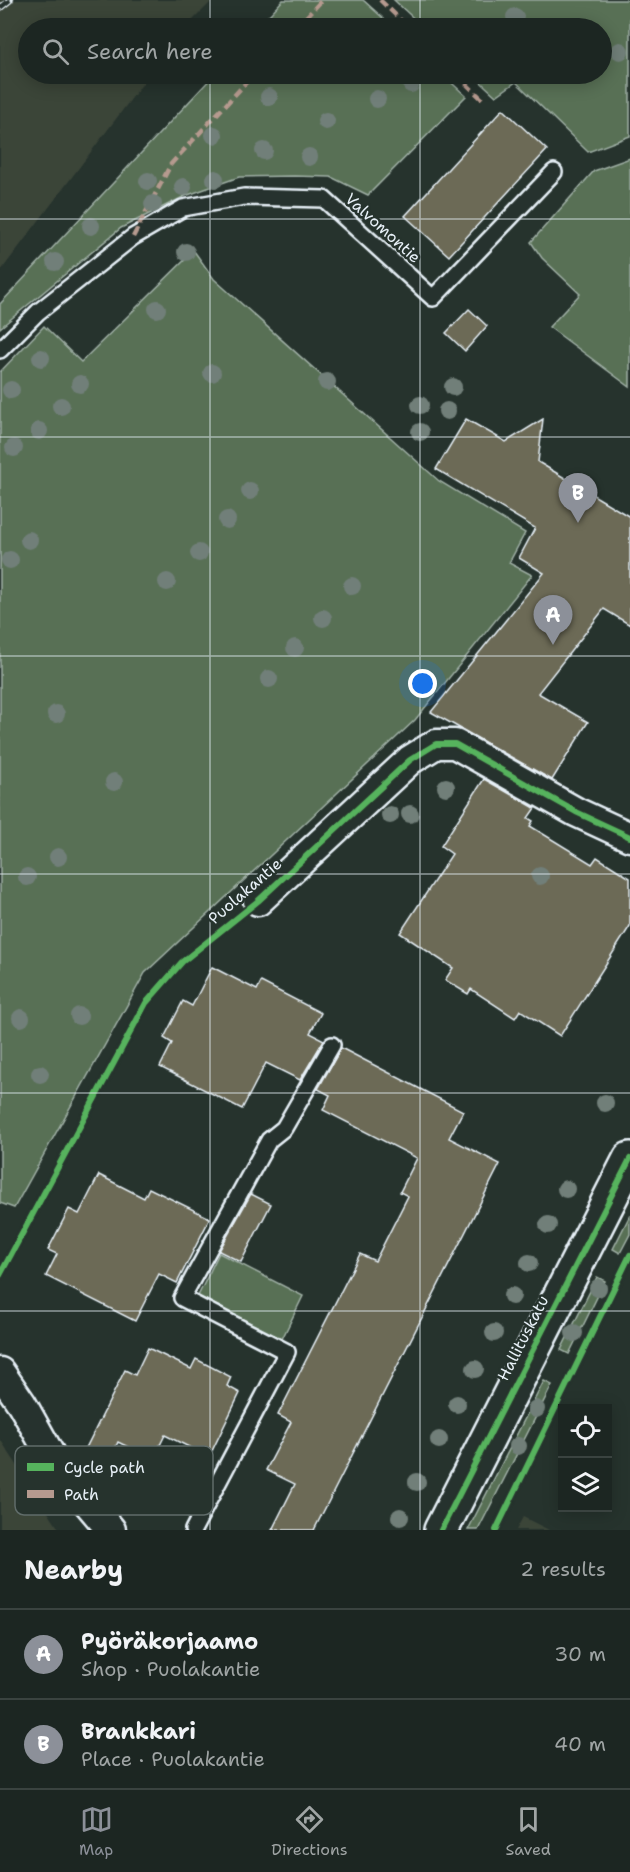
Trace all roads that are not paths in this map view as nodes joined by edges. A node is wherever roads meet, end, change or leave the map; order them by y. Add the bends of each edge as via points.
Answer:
1 (554, 172) dead end
2 (0, 350) edge
3 (630, 837) edge
4 (258, 901) dead end
5 (332, 1045) dead end
6 (630, 1159) edge
7 (0, 1372) edge
8 (45, 1446) edge
9 (213, 1492) edge
10 (98, 1515) edge
11 (201, 1515) edge
12 (111, 1530) edge
13 (193, 1530) edge
14 (441, 1530) edge

1 - 2 lane, Valvomontie via 433,298 324,199 244,197 183,208 133,237 38,312
3 - 4 street, Puolakantie via 576,812 454,744 436,744 410,760
5 - 9 lane via 284,1128 269,1140 182,1298 287,1352
6 - 14 street, Hallituskatu
7 - 8 street
10 - 12 street
11 - 13 lane

